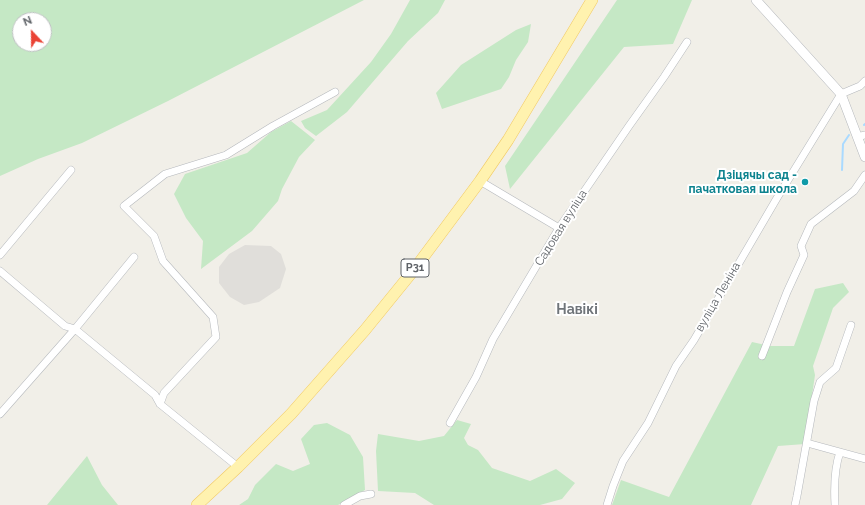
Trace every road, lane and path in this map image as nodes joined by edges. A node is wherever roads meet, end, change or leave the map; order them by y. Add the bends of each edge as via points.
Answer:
1 (592, 0) edge
2 (756, 0) edge
3 (687, 42) dead end
4 (865, 81) edge
5 (335, 92) dead end
6 (841, 94) junction
7 (861, 136) edge
8 (865, 157) edge
9 (71, 170) dead end
10 (865, 175) edge
11 (480, 181) junction
12 (559, 228) junction
13 (0, 255) edge
14 (134, 257) dead end
15 (0, 271) edge
16 (851, 326) dead end
17 (75, 329) junction
18 (762, 356) dead end
19 (160, 404) junction
20 (0, 414) edge
21 (450, 423) dead end
22 (807, 443) junction
23 (840, 452) junction
24 (865, 459) edge
25 (238, 467) junction
26 (371, 494) dead end
27 (197, 505) edge
28 (344, 505) edge
29 (607, 505) edge
30 (795, 505) edge
31 (835, 505) edge

1 - 11 main road, Р31 via 512,134
2 - 6 street
3 - 12 street, Садовая вуліца
4 - 6 street via 860,86
5 - 19 street via 226,155 165,174 124,206 154,236 163,261 213,317 216,337 164,393
6 - 7 street
6 - 29 street, вуліца Леніна via 676,366 648,423 623,460
7 - 8 street
9 - 13 street
10 - 18 street via 854,191 811,224 801,246 804,256
11 - 12 street
11 - 25 main road, Р31 via 413,271 364,330 291,414
12 - 21 street, Садовая вуліца via 493,339 476,377
14 - 17 street
15 - 17 street via 65,326
16 - 22 street via 836,368 820,382
17 - 19 street via 155,395
17 - 20 street
19 - 25 street
22 - 23 street
22 - 30 street
23 - 24 street
23 - 31 street via 834,488
25 - 27 main road, Р31
26 - 28 street via 360,496

